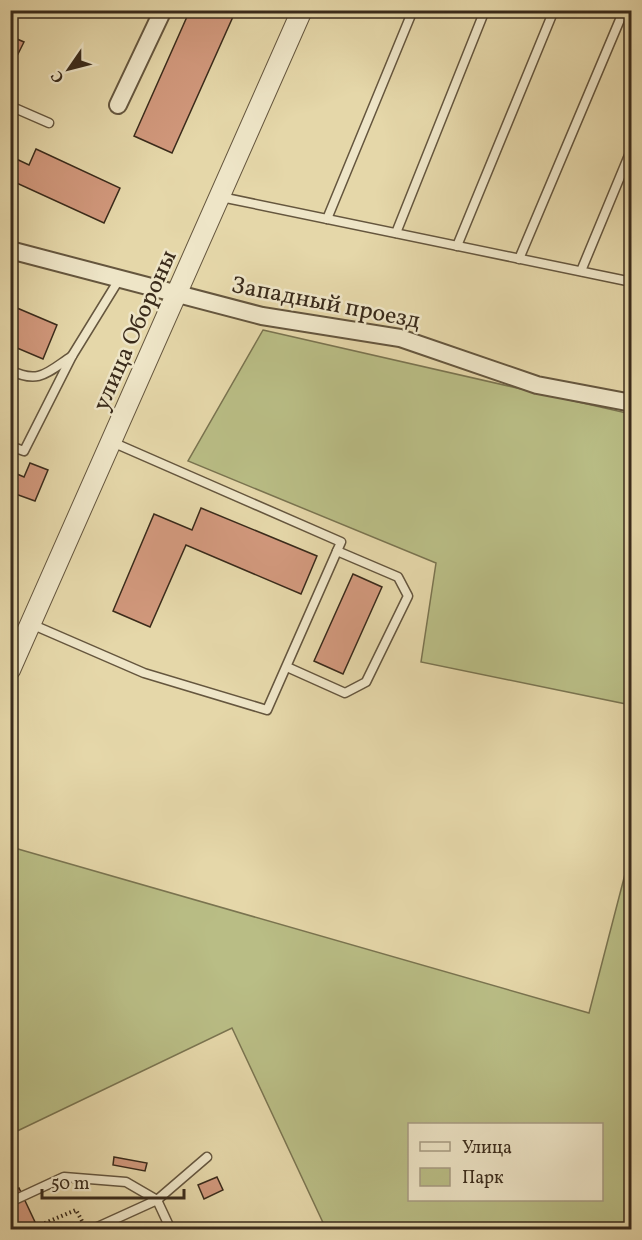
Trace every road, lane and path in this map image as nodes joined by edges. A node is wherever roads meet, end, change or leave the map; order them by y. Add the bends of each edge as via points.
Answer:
1 (164, 10) edge
2 (302, 10) edge
3 (413, 10) edge
4 (485, 10) edge
5 (554, 10) edge
6 (624, 10) edge
7 (118, 105) dead end
8 (10, 106) edge
9 (49, 123) dead end
10 (632, 148) edge
11 (220, 197) junction
12 (327, 219) junction
13 (396, 233) junction
14 (457, 246) junction
15 (10, 250) edge
16 (519, 259) junction
17 (581, 271) junction
18 (121, 278) junction
19 (632, 282) edge
20 (178, 294) junction
21 (72, 356) junction
22 (10, 370) edge
23 (632, 403) edge
24 (112, 442) junction
25 (10, 446) edge
26 (337, 551) junction
27 (30, 624) junction
28 (287, 667) junction
29 (10, 670) edge
30 (207, 1157) dead end
31 (158, 1200) junction
32 (10, 1202) edge
33 (28, 1230) edge
34 (89, 1230) edge
35 (171, 1230) edge

1 - 7 street
2 - 11 street, улица Обороны
3 - 12 lane
4 - 13 lane
5 - 14 lane
6 - 16 lane
8 - 9 lane
10 - 17 lane
11 - 12 lane
11 - 20 street, улица Обороны
12 - 13 lane
13 - 14 lane
14 - 16 lane
15 - 18 street, Западный проезд
16 - 17 lane
17 - 19 lane
18 - 20 street, Западный проезд
18 - 21 lane
20 - 23 street, Западный проезд via 262,316 400,338 537,385
20 - 24 street, улица Обороны
21 - 22 lane via 40,377 26,378
21 - 25 lane via 24,451
24 - 26 lane via 341,542
24 - 27 street, улица Обороны
26 - 28 lane
26 - 28 lane via 398,577 408,596 366,682 345,693
27 - 28 lane via 144,673 267,710
27 - 29 street, улица Обороны
30 - 31 lane
31 - 32 lane via 126,1182 64,1178
31 - 34 lane
31 - 35 lane
33 - 34 path via 76,1210

